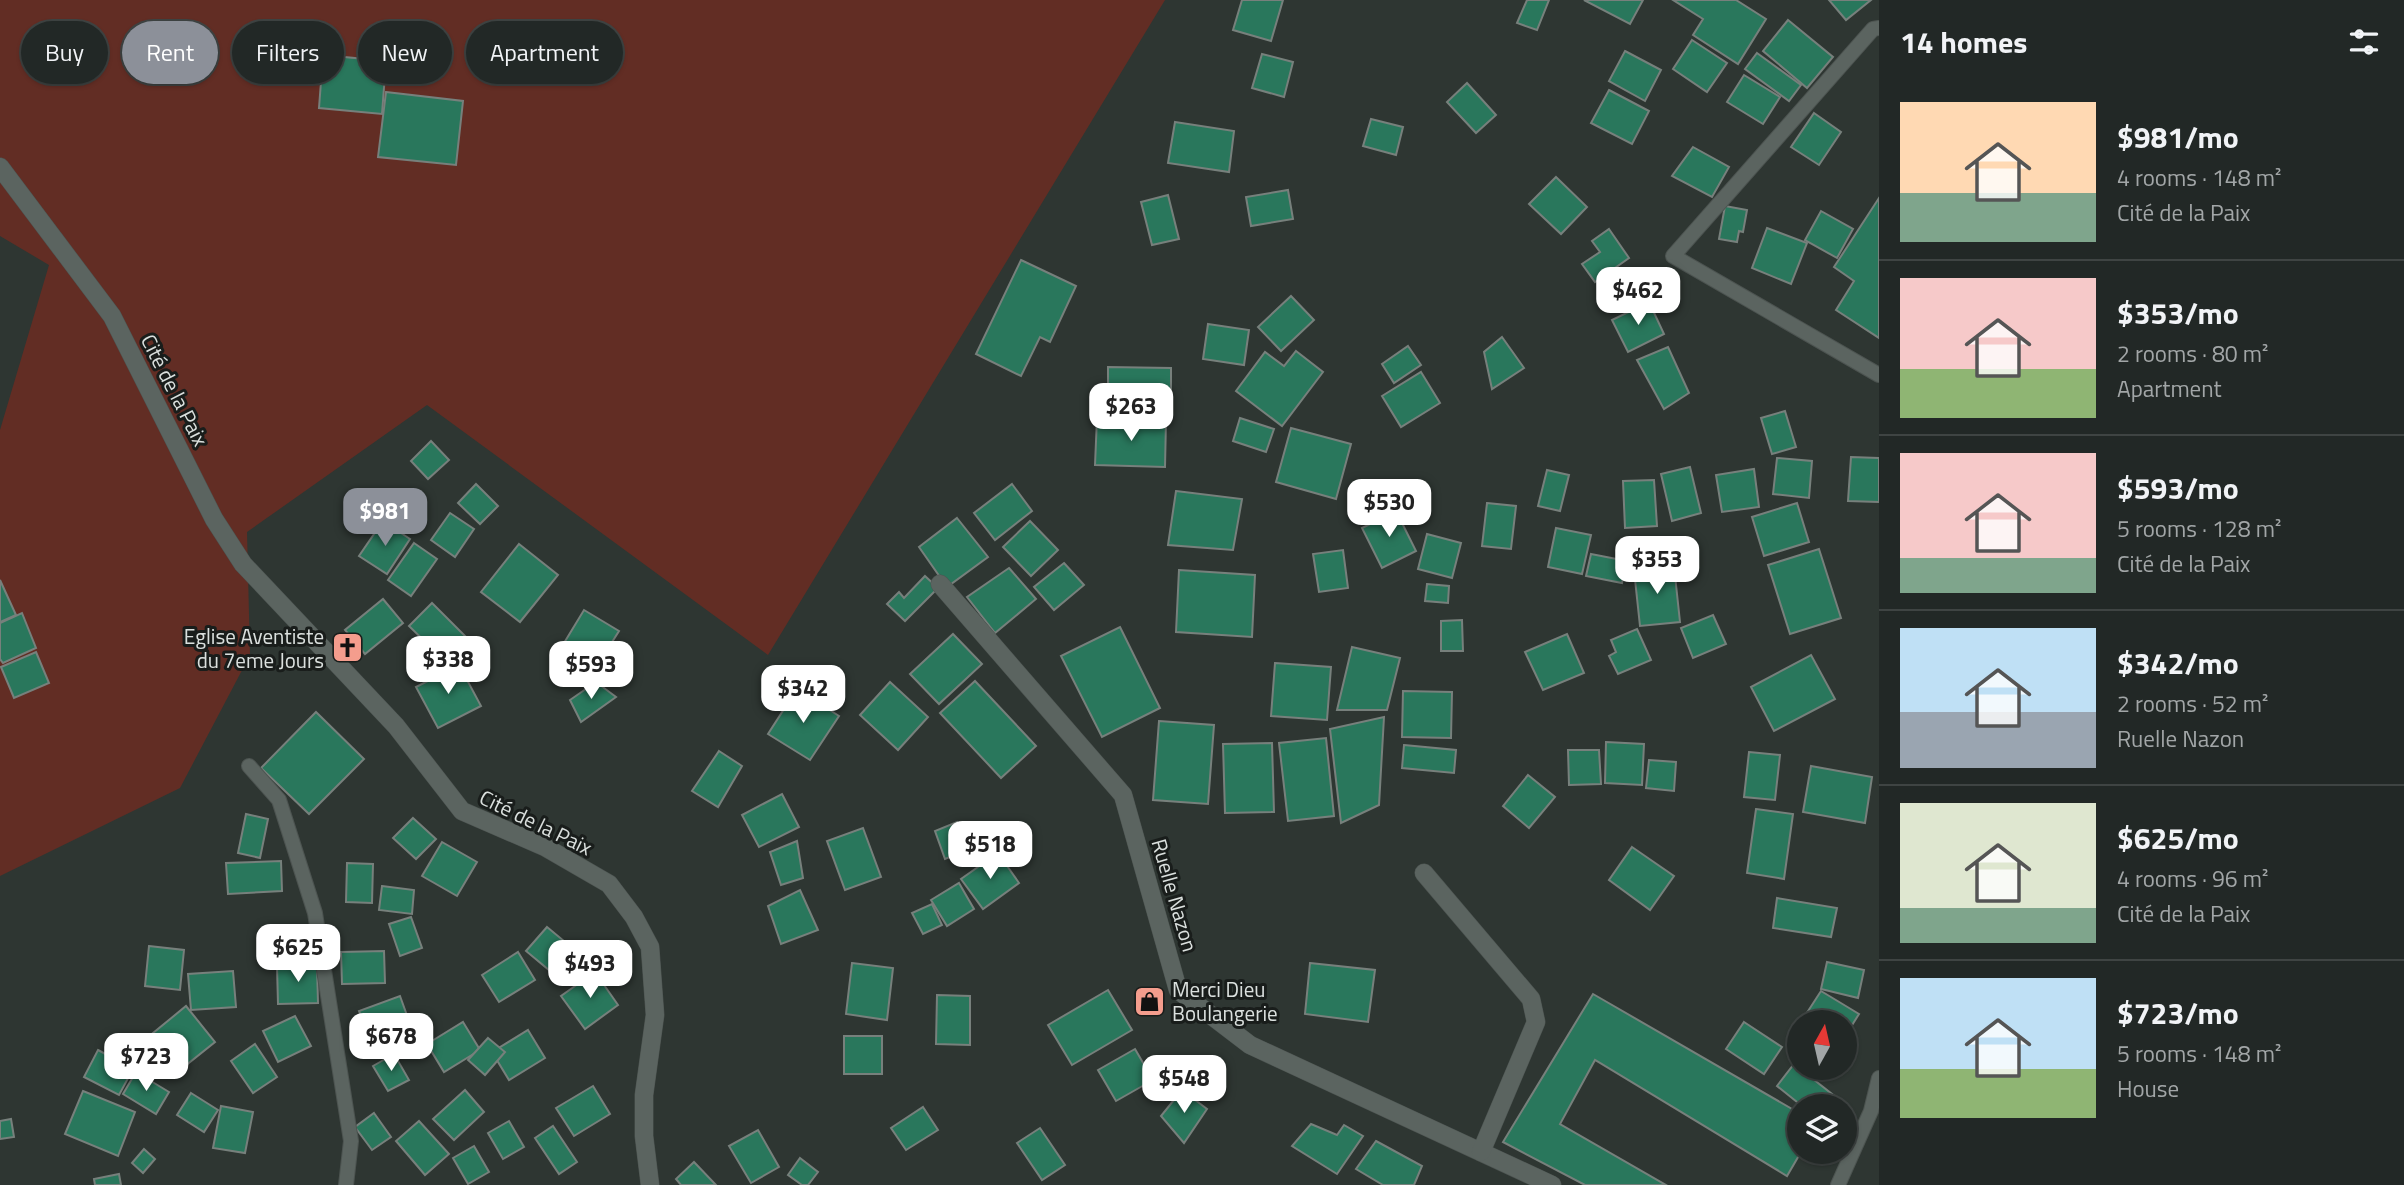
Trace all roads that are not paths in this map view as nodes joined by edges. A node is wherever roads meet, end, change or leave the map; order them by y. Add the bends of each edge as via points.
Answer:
1 (1879, 28) edge
2 (0, 167) edge
3 (1879, 375) edge
4 (940, 584) dead end
5 (249, 766) dead end
6 (1424, 873) dead end
7 (1879, 1078) edge
8 (1481, 1152) junction
9 (346, 1185) edge
10 (650, 1185) edge
11 (1552, 1185) edge
12 (1838, 1185) edge

1 - 3 lane via 1873,29 1673,256
2 - 10 street, Cité de la Paix via 112,316 214,519 243,564 396,726 462,811 545,847 609,884 634,917 650,947 655,1015 644,1095
4 - 8 street, Ruelle Nazon via 1123,795 1178,990 1250,1045
5 - 9 lane via 279,800 315,913 351,1141
6 - 8 street via 1531,999 1536,1022
7 - 12 lane via 1871,1111
8 - 11 street, Ruelle Nazon

